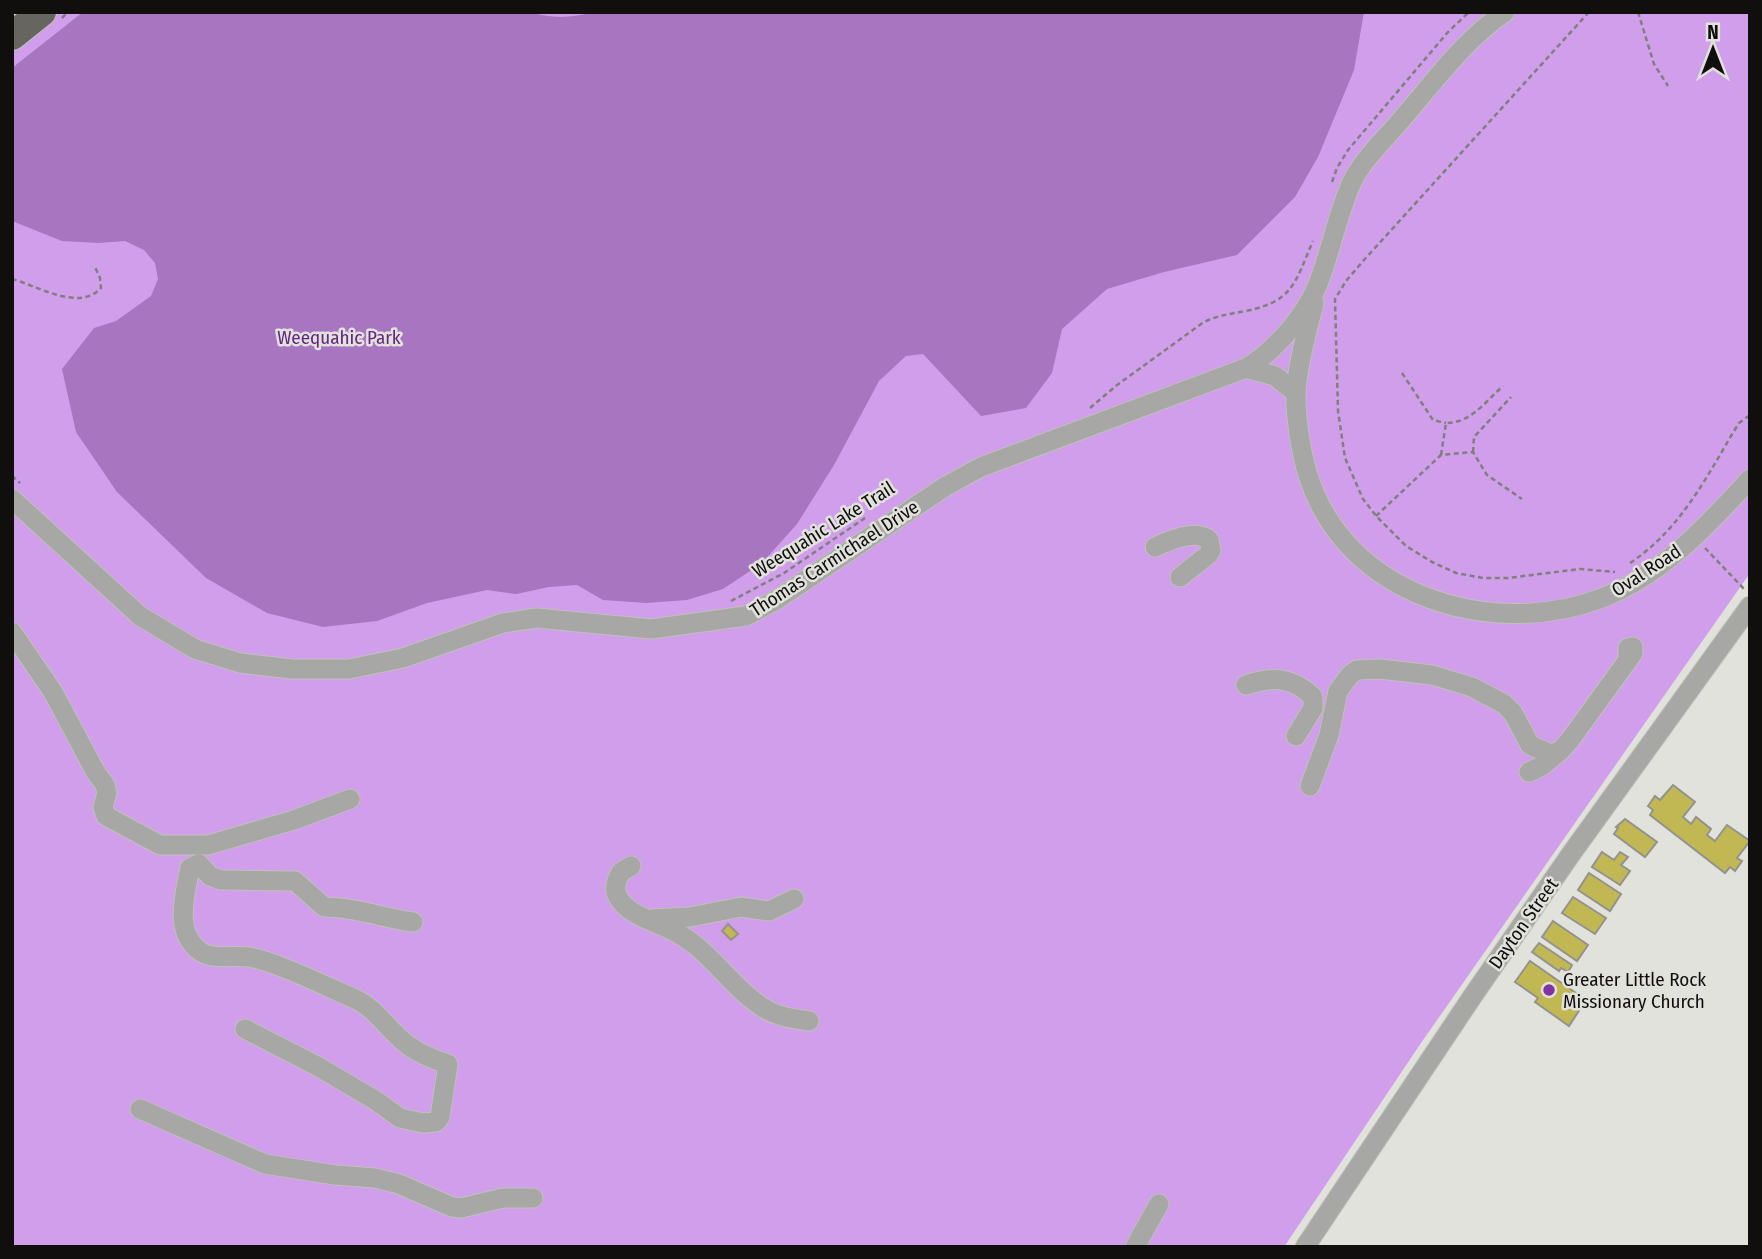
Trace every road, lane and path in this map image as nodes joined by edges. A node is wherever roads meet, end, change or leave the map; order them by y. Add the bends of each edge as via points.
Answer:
1 (42, 12) edge
2 (1469, 12) edge
3 (1505, 12) edge
4 (1589, 12) edge
5 (1638, 12) edge
6 (12, 36) edge
7 (1668, 86) dead end
8 (1328, 193) dead end
9 (1315, 237) dead end
10 (95, 268) dead end
11 (12, 279) edge
12 (1318, 285) junction
13 (1246, 368) junction
14 (1402, 373) dead end
15 (1503, 386) dead end
16 (1296, 393) junction
17 (1511, 397) dead end
18 (1085, 412) dead end
19 (1750, 415) edge
20 (1446, 423) junction
21 (1473, 452) junction
22 (1441, 455) junction
23 (1750, 479) edge
24 (12, 499) edge
25 (1522, 499) dead end
26 (872, 514) dead end
27 (1376, 516) junction
28 (1699, 542) dead end
29 (1155, 547) dead end
30 (1180, 577) dead end
31 (1746, 597) edge
32 (727, 602) dead end
33 (12, 632) edge
34 (1628, 659) dead end
35 (1246, 685) dead end
36 (1296, 736) dead end
37 (1560, 751) junction
38 (1529, 772) dead end
39 (1310, 786) dead end
40 (350, 799) dead end
41 (631, 866) dead end
42 (794, 899) dead end
43 (648, 919) junction
44 (413, 922) dead end
45 (809, 1021) dead end
46 (245, 1029) dead end
47 (140, 1109) dead end
48 (533, 1198) dead end
49 (1158, 1204) dead end
50 (1135, 1247) edge
51 (1305, 1247) edge

1 - 6 highway
2 - 8 path via 1348,150
3 - 12 street, Thomas Carmichael Drive via 1465,46 1353,180
4 - 27 path via 1364,260 1335,299 1338,411 1345,458
5 - 7 path via 1654,64
9 - 18 path via 1296,280 1281,300 1204,322
10 - 11 path via 101,288 86,299
12 - 13 street, Thomas Carmichael Drive via 1276,345
12 - 16 street, Oval Road
13 - 16 street via 1275,376
13 - 24 street, Thomas Carmichael Drive via 981,467 746,616 651,629 537,618 503,623 403,658 349,669 240,663 195,649 140,616
14 - 20 path via 1433,420
15 - 20 path via 1469,418
16 - 23 street, Oval Road via 1308,476 1331,524 1347,544 1389,578 1452,607 1508,614 1551,611 1602,598 1628,586 1695,538
17 - 21 path via 1474,437
19 - 27 path via 1735,430 1679,520 1615,573 1580,569 1483,578 1456,573 1406,546
20 - 22 path
21 - 22 path
21 - 25 path via 1488,475
22 - 27 path
26 - 32 path, Weequahic Lake Trail via 784,573
28 - 31 path
29 - 30 street via 1200,535 1209,540 1209,554
31 - 51 street, Dayton Street
33 - 40 street via 53,692 105,785 106,816 157,844 208,845
34 - 37 street
35 - 36 street via 1271,678 1283,680 1313,697 1313,708
37 - 38 street
37 - 39 street via 1550,754 1530,745 1504,704 1472,687 1432,675 1365,669 1350,675 1338,691 1329,735
41 - 43 street via 621,872 615,891 629,910
42 - 43 street via 769,911 741,907
43 - 45 street via 684,937 765,1008
44 - 46 street via 324,907 295,881 221,880 199,864 190,868 182,913 187,936 202,952 248,957 368,1005 408,1045 448,1064 436,1122 400,1118 317,1066
47 - 48 street via 265,1164 375,1178 452,1207
49 - 50 street

